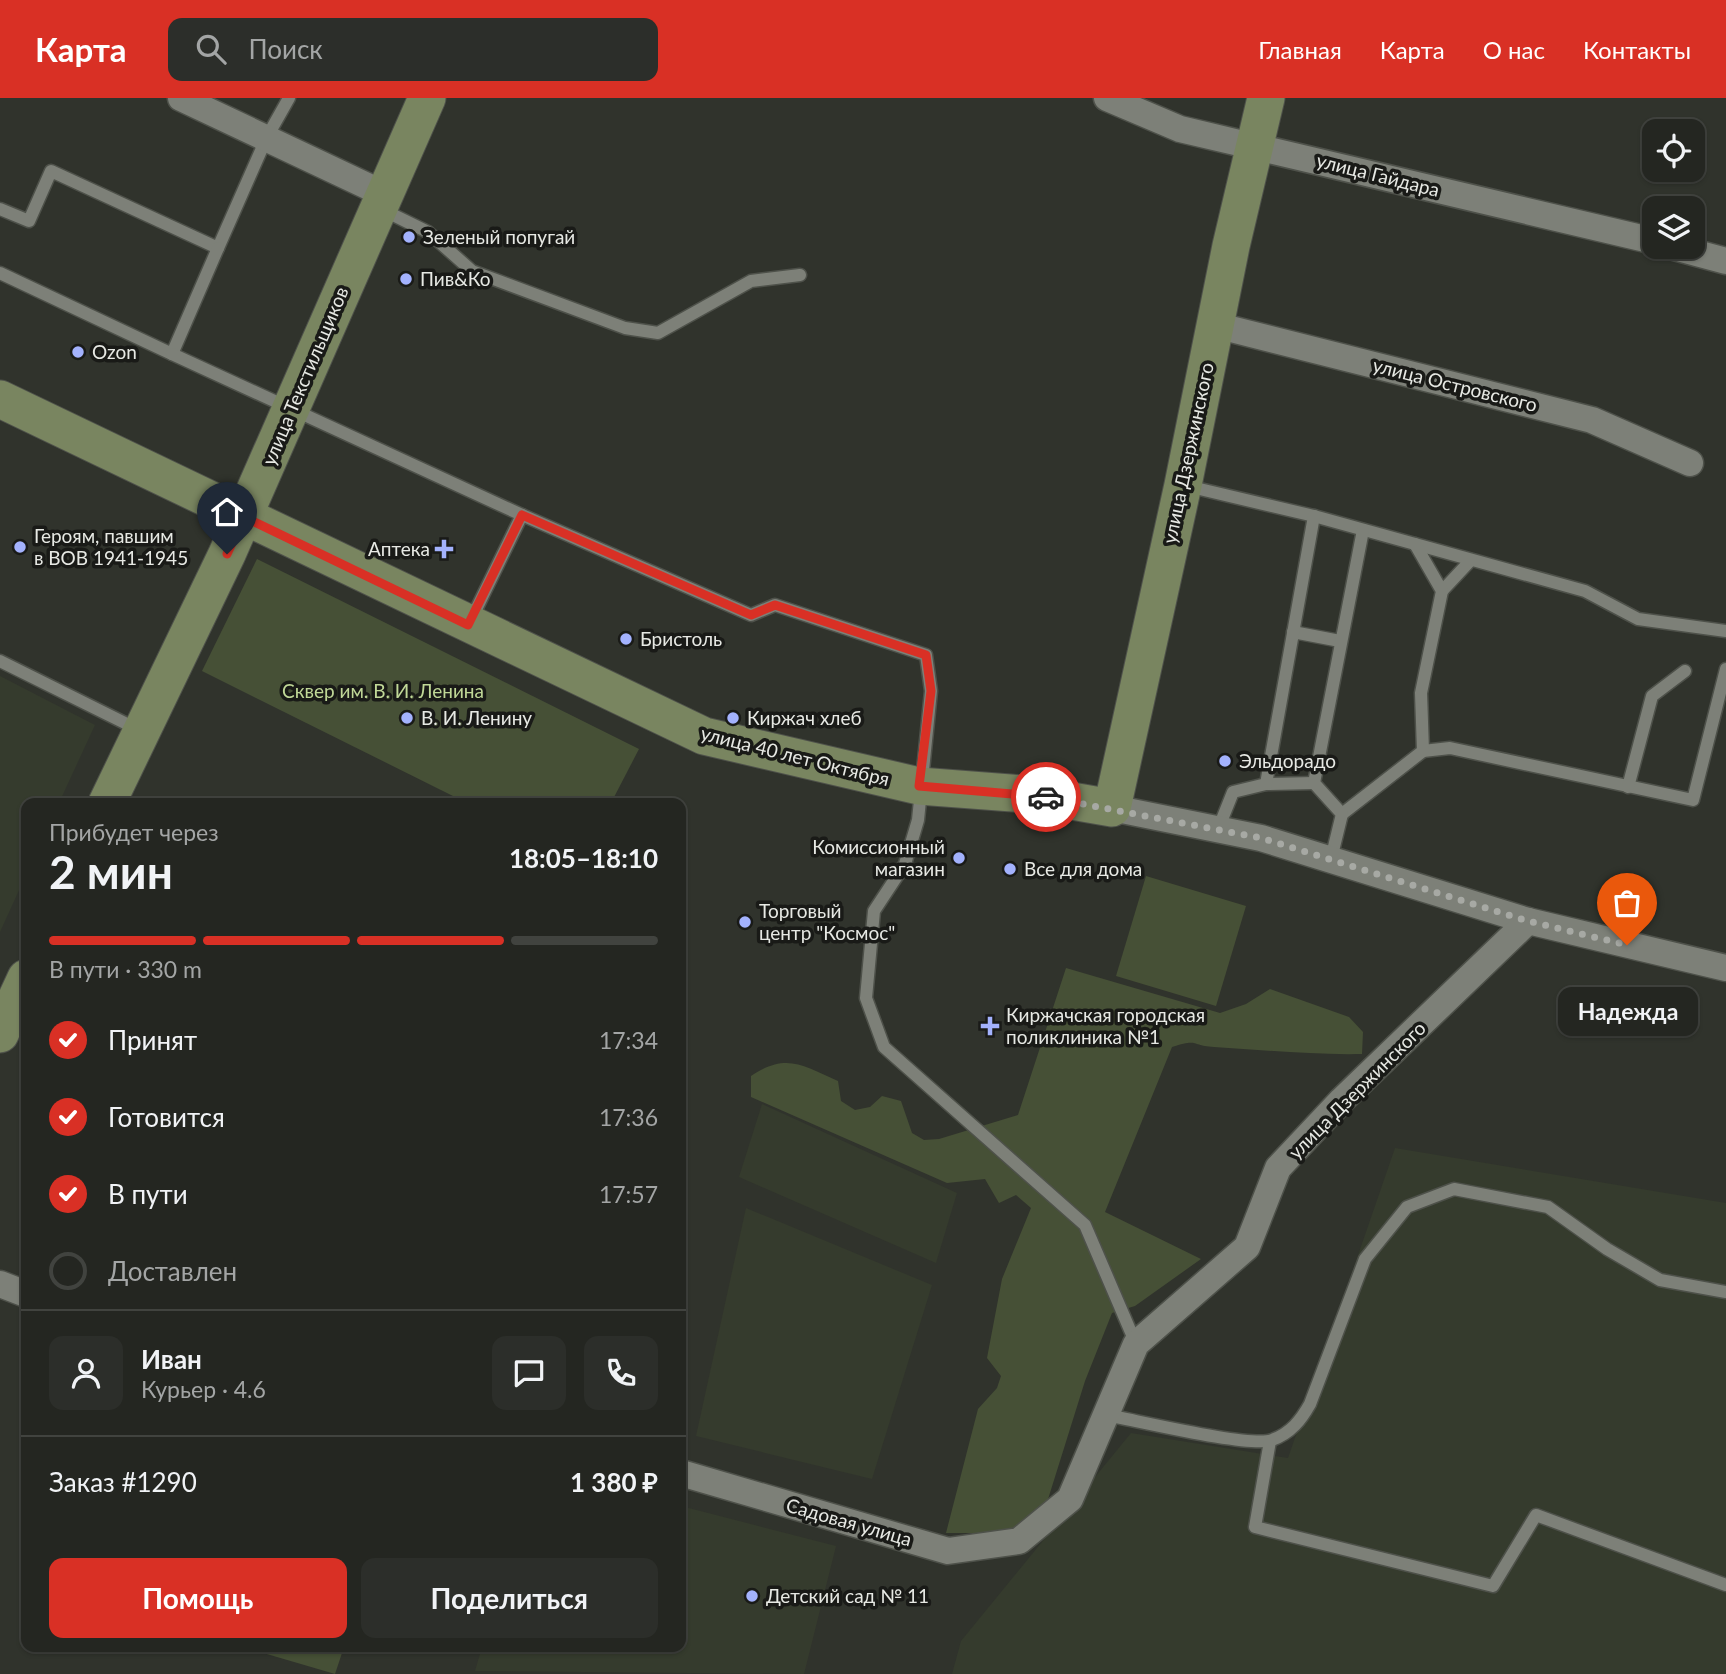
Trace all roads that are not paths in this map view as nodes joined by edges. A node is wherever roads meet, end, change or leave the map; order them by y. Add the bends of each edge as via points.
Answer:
1 (181, 98) edge
2 (289, 98) edge
3 (427, 98) edge
4 (1107, 98) edge
5 (1266, 98) edge
6 (267, 137) junction
7 (1255, 145) junction
8 (381, 201) junction
9 (0, 209) edge
10 (1642, 238) edge
11 (218, 248) junction
12 (1705, 255) edge
13 (1726, 261) edge
14 (0, 273) edge
15 (800, 275) dead end
16 (1215, 325) junction
17 (172, 354) junction
18 (0, 399) edge
19 (290, 406) junction
20 (1689, 463) dead end
21 (1183, 485) junction
22 (522, 515) junction
23 (1314, 516) junction
24 (244, 517) junction
25 (1363, 530) junction
26 (1415, 544) junction
27 (1471, 560) junction
28 (1442, 591) junction
29 (468, 625) junction
30 (1726, 631) edge
31 (1293, 632) junction
32 (1340, 640) junction
33 (0, 661) edge
34 (1726, 669) edge
35 (1685, 671) dead end
36 (141, 731) junction
37 (1423, 751) junction
38 (1314, 783) junction
39 (1266, 784) junction
40 (919, 786) junction
41 (1628, 786) junction
42 (109, 798) edge
43 (1112, 808) junction
44 (1342, 814) junction
45 (1219, 827) junction
46 (1331, 859) junction
47 (1528, 921) junction
48 (1726, 968) edge
49 (21, 989) edge
50 (0, 1034) edge
51 (0, 1284) edge
52 (21, 1292) edge
53 (1726, 1292) edge
54 (1136, 1344) junction
55 (1106, 1415) junction
56 (1270, 1441) junction
57 (686, 1474) edge
58 (1019, 1541) joint
59 (1726, 1585) edge

1 - 6 street
2 - 6 lane
3 - 8 street, улица Текстильщиков
4 - 7 street, улица Гайдара via 1180,128
5 - 7 street, улица Дзержинского
6 - 8 street
6 - 11 lane
7 - 10 street, улица Гайдара
7 - 16 street, улица Дзержинского
8 - 15 lane via 428,232 472,271 625,328 658,333 751,281
8 - 19 street, улица Текстильщиков
9 - 11 lane via 29,221 51,171
11 - 17 lane
12 - 13 street
14 - 17 lane
16 - 20 street, улица Островского via 1592,420
16 - 21 street, улица Дзержинского
17 - 19 lane
18 - 24 street, улица 40 лет Октября
19 - 22 lane
19 - 24 street, улица Текстильщиков
21 - 23 lane
21 - 43 street, улица Дзержинского
22 - 29 lane
22 - 40 lane via 751,615 775,605 926,655 931,691
23 - 25 lane
23 - 31 lane
24 - 29 street, улица 40 лет Октября
24 - 36 street, улица Текстильщиков
25 - 26 lane
25 - 32 lane
26 - 27 lane
26 - 28 lane
27 - 28 lane
27 - 30 lane via 1585,591 1638,619
28 - 37 lane via 1420,693
29 - 40 street, улица 40 лет Октября via 704,736
31 - 32 lane
31 - 39 lane
32 - 38 lane
33 - 36 lane
34 - 41 lane via 1693,800
35 - 41 lane via 1652,696
36 - 42 street, улица Текстильщиков
37 - 41 lane via 1450,748
37 - 44 lane
38 - 39 lane
38 - 44 lane
39 - 45 lane via 1233,792
40 - 43 street, улица 40 лет Октября via 1037,795
40 - 54 lane via 918,820 905,864 874,911 866,998 884,1047 1085,1225
43 - 45 street, улица 40 лет Октября
44 - 46 lane
45 - 46 street, улица 40 лет Октября
46 - 47 street, улица 40 лет Октября
47 - 48 street, улица 40 лет Октября
47 - 54 street, улица Дзержинского via 1278,1168 1247,1247
49 - 50 street
51 - 52 street
53 - 56 lane via 1660,1280 1548,1207 1454,1189 1407,1206 1364,1259 1310,1404 1299,1424
54 - 55 street, улица Дзержинского
55 - 56 lane via 1222,1437
55 - 58 street, улица Дзержинского via 1070,1499
56 - 59 lane via 1255,1527 1493,1586 1536,1515
57 - 58 street, Садовая улица via 948,1552

